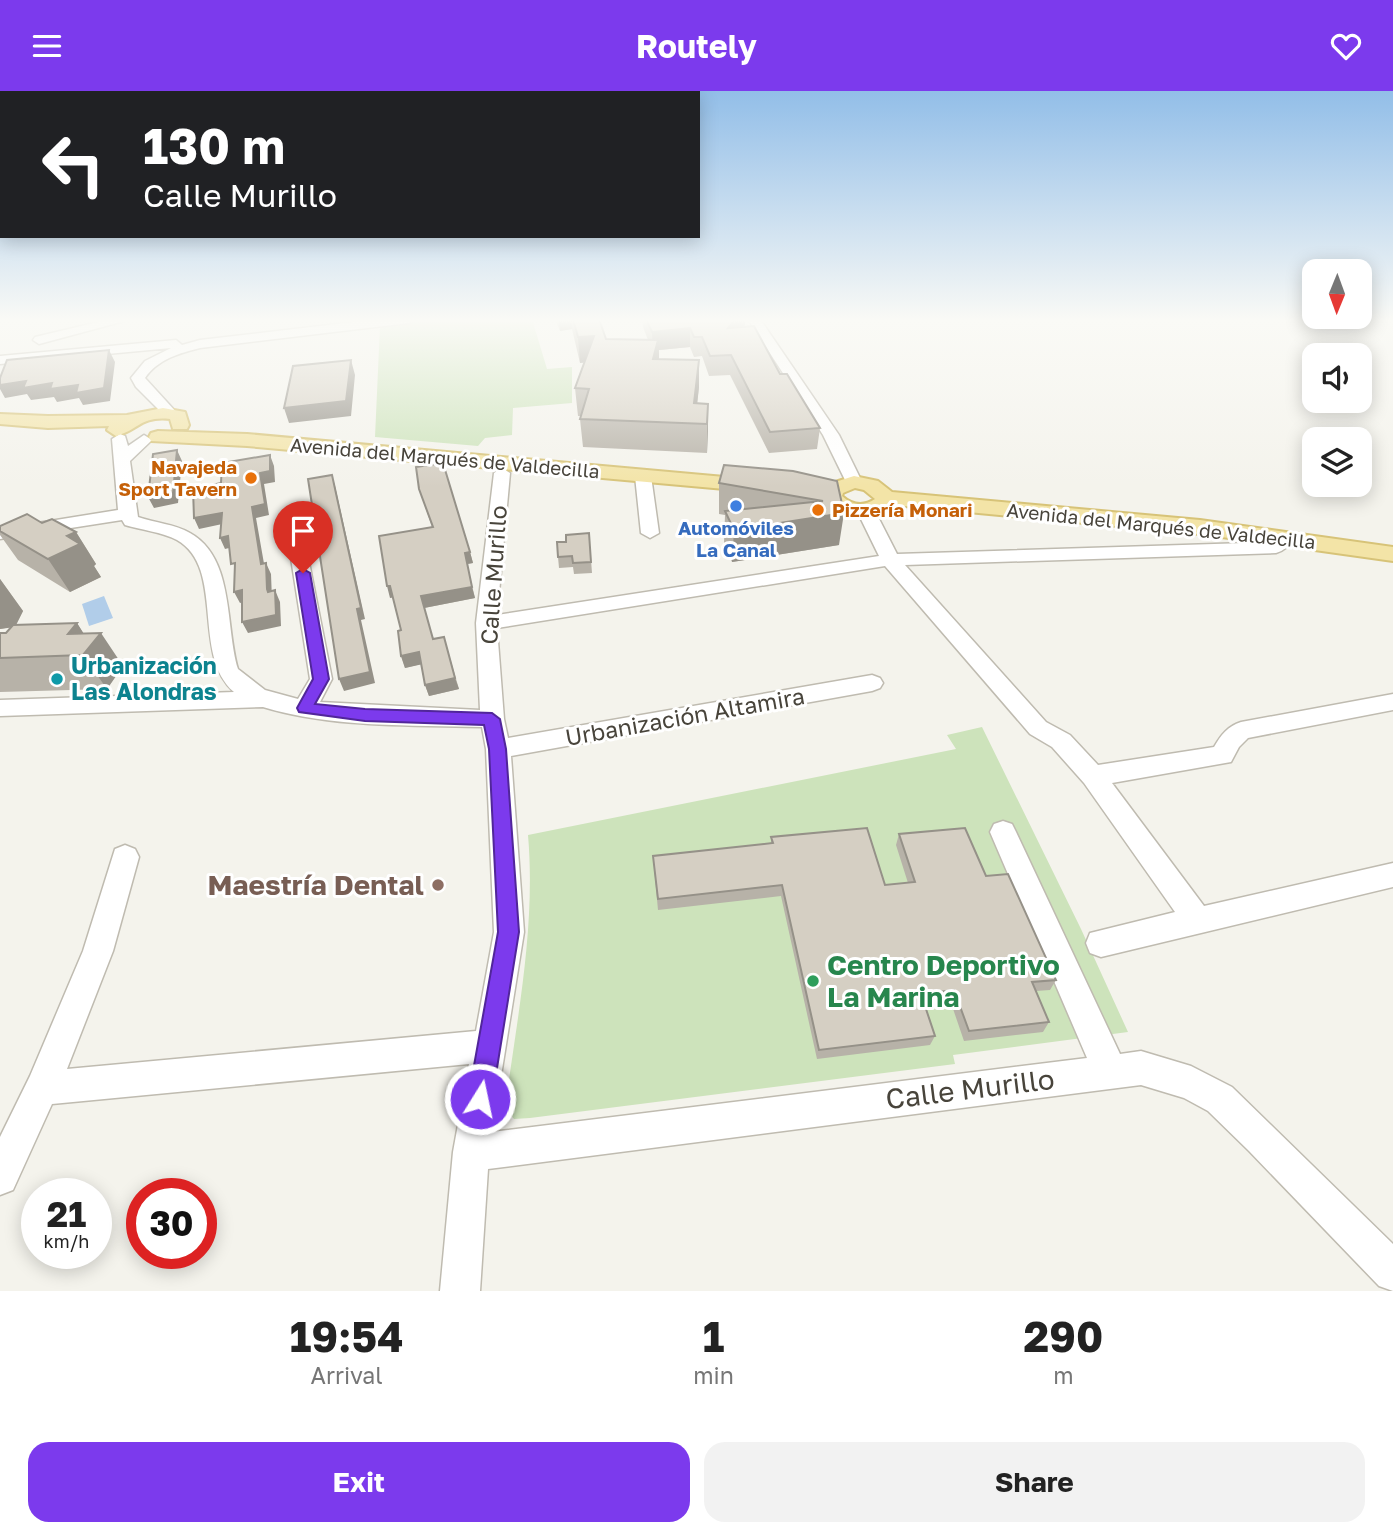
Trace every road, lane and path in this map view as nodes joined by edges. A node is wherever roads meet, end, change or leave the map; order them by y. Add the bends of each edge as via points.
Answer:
1 (140, 375) edge
2 (791, 375) edge
3 (169, 412) junction
4 (137, 417) junction
5 (0, 419) edge
6 (48, 422) junction
7 (151, 438) junction
8 (247, 440) junction
9 (119, 444) junction
10 (502, 473) dead end
11 (643, 476) junction
12 (854, 482) junction
13 (776, 488) edge
14 (886, 498) junction
15 (866, 511) junction
16 (127, 514) junction
17 (294, 520) dead end
18 (650, 533) dead end
19 (0, 534) edge
20 (1284, 539) junction
21 (1393, 554) edge
22 (890, 560) junction
23 (486, 623) junction
24 (229, 674) junction
25 (872, 683) dead end
26 (263, 699) junction
27 (188, 701) junction
28 (1393, 702) edge
29 (0, 708) edge
30 (305, 708) junction
31 (495, 734) junction
32 (1093, 776) junction
33 (1003, 832) dead end
34 (125, 857) dead end
35 (1393, 875) edge
36 (1198, 921) junction
37 (1101, 943) dead end
38 (489, 1046) junction
39 (1110, 1071) junction
40 (42, 1088) junction
41 (471, 1152) junction
42 (0, 1177) edge
43 (1393, 1272) edge
44 (460, 1291) edge

1 - 3 street via 141,384
2 - 12 street via 831,435
3 - 4 main road, Avenida del Marqués de Valdecilla
3 - 7 main road
3 - 8 main road, Avenida del Marqués de Valdecilla
4 - 6 main road
4 - 9 main road via 119,427
5 - 6 main road
6 - 9 main road
7 - 8 main road, Avenida del Marqués de Valdecilla
7 - 9 main road, Avenida del Marqués de Valdecilla
8 - 11 main road, Avenida del Marqués de Valdecilla
9 - 16 street
10 - 23 street, Calle Murillo
11 - 13 main road, Avenida del Marqués de Valdecilla
11 - 18 street
12 - 14 main road via 878,488
12 - 15 main road via 824,492 839,506
14 - 15 main road via 881,506
14 - 20 main road, Avenida del Marqués de Valdecilla via 1096,516
15 - 22 street
16 - 19 street
16 - 24 street via 131,521 199,546 216,601
17 - 30 street via 321,679
20 - 21 main road, Avenida del Marqués de Valdecilla
20 - 22 street via 1276,547 1246,549
22 - 23 street
22 - 32 street via 1038,728 1061,741
23 - 31 street, Calle Murillo
24 - 26 street
24 - 27 street via 208,694
25 - 31 street, Urbanización Altamira
26 - 27 street
26 - 30 street
27 - 29 street
28 - 32 street via 1241,731 1222,755
30 - 31 street
31 - 38 street, Calle Murillo via 509,932
32 - 36 street
33 - 39 street
34 - 40 street via 98,951
35 - 36 street
36 - 37 street
38 - 40 street
38 - 41 street, Calle Murillo
39 - 41 street, Calle Murillo
39 - 43 street, Calle Murillo via 1142,1067 1191,1083 1220,1099
40 - 42 street
41 - 44 street, Calle Murillo

